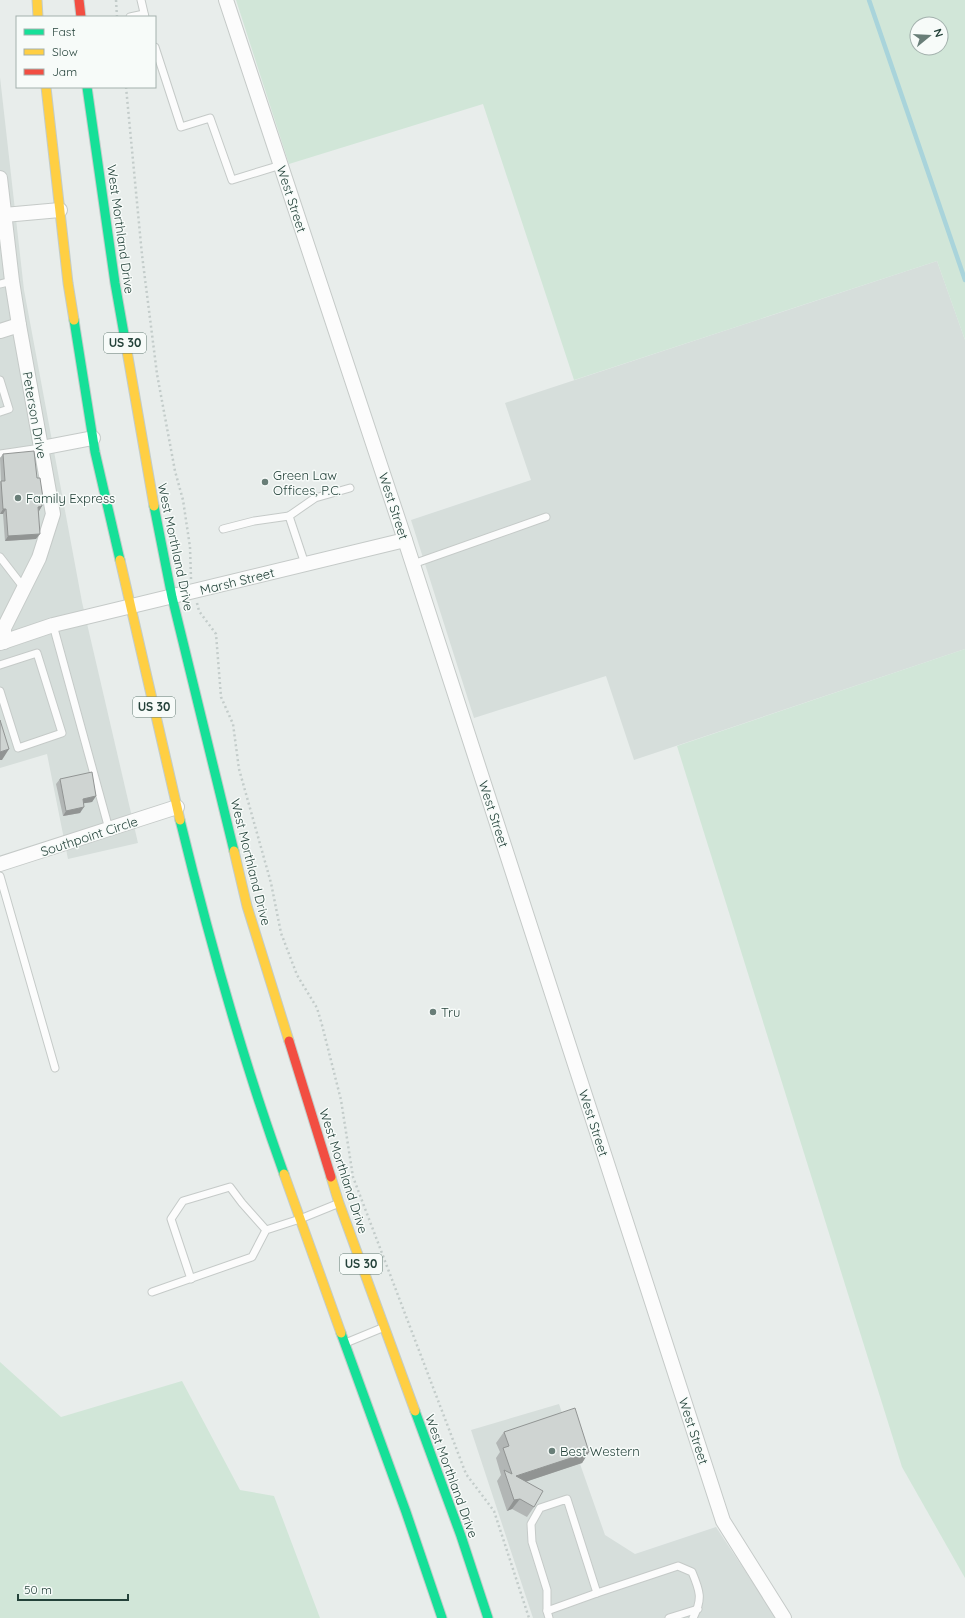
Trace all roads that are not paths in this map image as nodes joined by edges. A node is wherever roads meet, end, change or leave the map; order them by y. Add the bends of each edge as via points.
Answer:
1 (36, 0) edge
2 (79, 0) edge
3 (141, 0) edge
4 (226, 0) edge
5 (145, 15) edge
6 (38, 16) edge
7 (81, 16) edge
8 (156, 50) edge
9 (46, 88) edge
10 (87, 88) edge
11 (281, 165) junction
12 (0, 184) edge
13 (60, 210) junction
14 (4, 215) junction
15 (6, 282) edge
16 (19, 325) junction
17 (0, 331) edge
18 (0, 380) edge
19 (0, 412) edge
20 (93, 438) junction
21 (41, 448) junction
22 (0, 454) edge
23 (350, 488) dead end
24 (289, 516) junction
25 (546, 517) dead end
26 (223, 529) dead end
27 (405, 540) junction
28 (0, 557) edge
29 (305, 564) junction
30 (413, 564) junction
31 (24, 588) junction
32 (172, 597) junction
33 (131, 606) junction
34 (53, 625) junction
35 (2, 642) edge
36 (0, 665) edge
37 (0, 691) edge
38 (177, 807) junction
39 (109, 829) junction
40 (0, 864) edge
41 (0, 876) edge
42 (55, 1068) dead end
43 (339, 1203) junction
44 (300, 1219) junction
45 (266, 1230) junction
46 (191, 1279) junction
47 (152, 1292) dead end
48 (384, 1327) junction
49 (345, 1344) junction
50 (597, 1593) junction
51 (698, 1609) junction
52 (548, 1614) edge
53 (442, 1618) edge
54 (488, 1618) edge
55 (669, 1618) edge
56 (693, 1618) edge
57 (784, 1618) edge

1 - 6 highway
2 - 7 highway
3 - 5 lane
4 - 11 street, West Street
8 - 11 lane via 181,127 210,118 232,180
9 - 13 highway, US 30
10 - 32 highway, West Morthland Drive / US 30 via 116,291
11 - 27 street, West Street
12 - 14 street, Peterson Drive
13 - 14 street
13 - 20 highway, US 30 via 68,283
14 - 15 street, Peterson Drive
15 - 16 street, Peterson Drive
16 - 17 street
16 - 21 street, Peterson Drive
18 - 19 lane via 9,409
20 - 21 street
20 - 33 highway, US 30
21 - 22 lane
21 - 31 street, Peterson Drive via 53,514 39,558
23 - 24 lane via 315,498
24 - 26 lane via 254,520
24 - 29 lane
25 - 30 lane
27 - 29 street, Marsh Street
27 - 30 street, West Street
28 - 31 lane
29 - 32 street, Marsh Street
30 - 57 street, West Street via 723,1521
31 - 35 street, Peterson Drive via 4,628
32 - 33 street, Marsh Street
32 - 43 highway, West Morthland Drive / US 30 via 247,906
33 - 34 street, Marsh Street
33 - 38 highway, US 30
34 - 35 street, Marsh Street
34 - 39 lane
36 - 37 lane via 37,653 62,733 18,748
38 - 39 street, Southpoint Circle
38 - 44 highway, US 30 via 202,909 233,1016 271,1138
39 - 40 street, Southpoint Circle
41 - 42 lane
43 - 44 lane
43 - 48 highway, West Morthland Drive / US 30
44 - 45 lane
44 - 49 highway, US 30
45 - 46 lane via 252,1257
45 - 46 lane via 230,1187 183,1201 171,1219
46 - 47 lane
48 - 49 lane
48 - 54 highway, West Morthland Drive / US 30 via 461,1536
49 - 53 highway, US 30
50 - 51 lane via 678,1566 692,1572 700,1591
50 - 52 lane
50 - 52 lane via 567,1499 540,1508 531,1524 532,1542 547,1590
51 - 55 lane
51 - 56 lane

